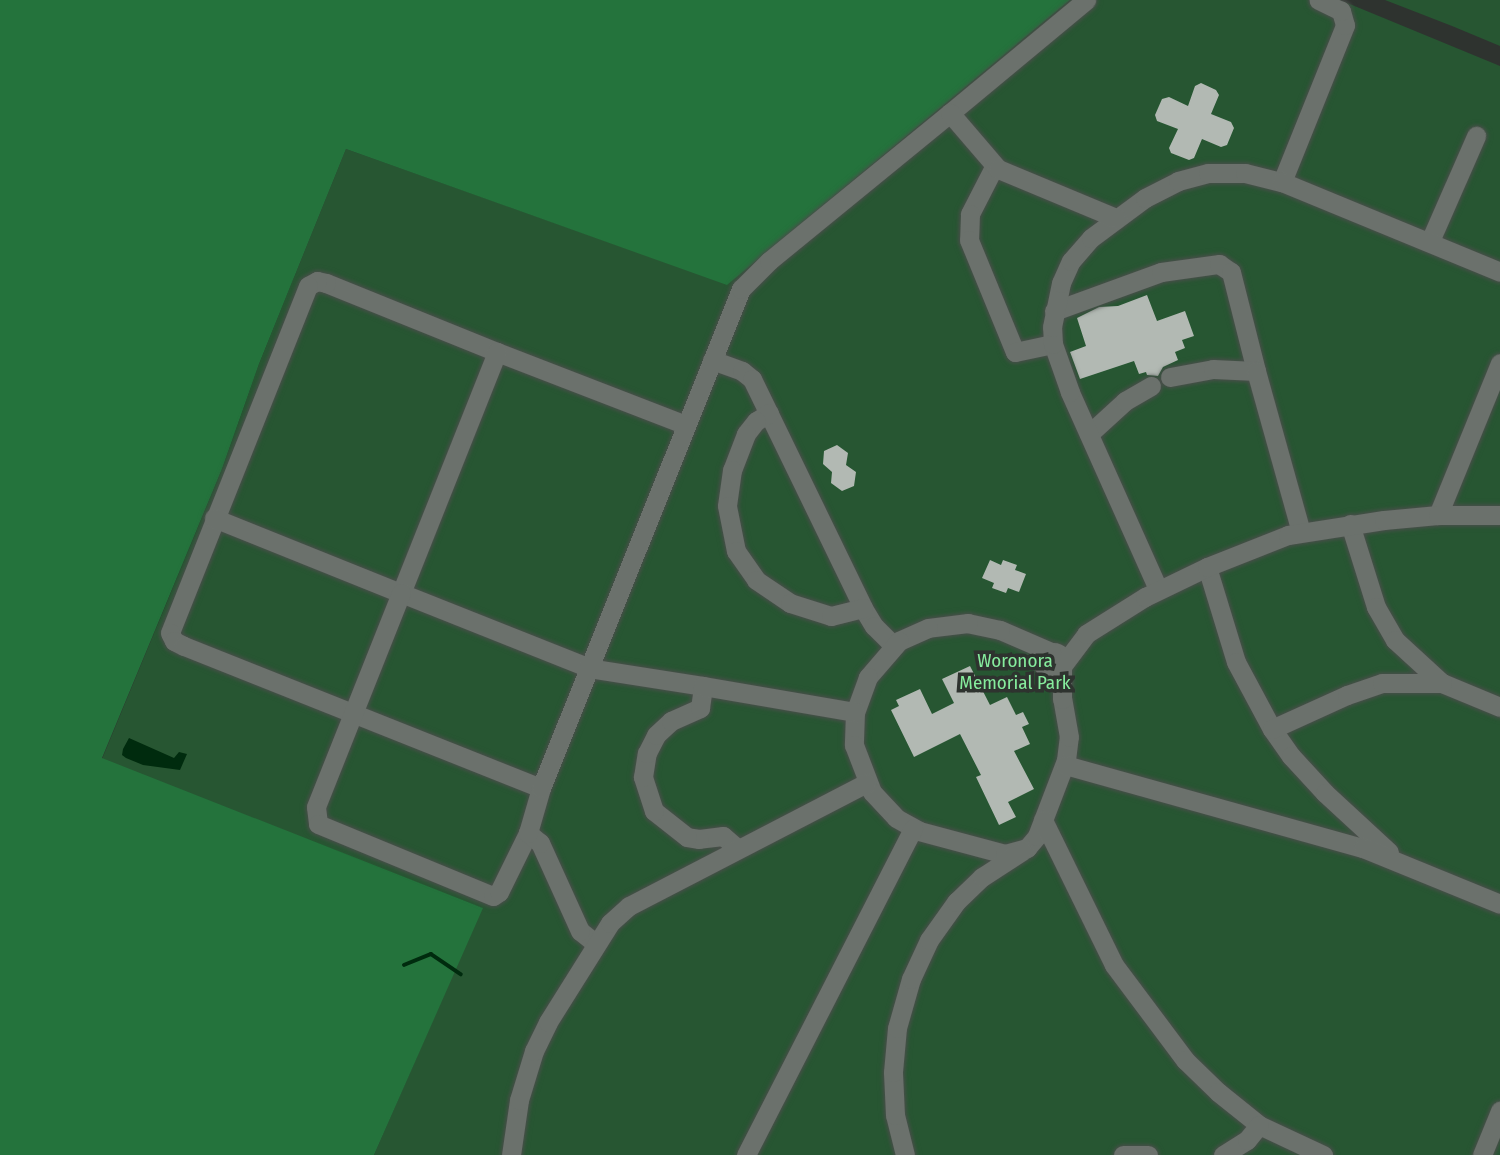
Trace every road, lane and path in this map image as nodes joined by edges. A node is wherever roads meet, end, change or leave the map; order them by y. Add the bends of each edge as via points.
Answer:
1 (1086, 0) edge
2 (1318, 0) edge
3 (950, 113) junction
4 (1476, 136) dead end
5 (994, 167) junction
6 (1282, 182) junction
7 (1116, 218) junction
8 (1430, 241) junction
9 (1500, 272) edge
10 (1054, 311) junction
11 (1053, 344) junction
12 (498, 352) junction
13 (712, 360) junction
14 (1500, 363) edge
15 (1256, 371) junction
16 (1170, 377) dead end
17 (1151, 386) dead end
18 (769, 413) junction
19 (686, 425) junction
20 (1089, 435) junction
21 (1438, 515) junction
22 (1500, 515) edge
23 (214, 519) junction
24 (1350, 524) junction
25 (1301, 532) junction
26 (1207, 567) junction
27 (1158, 589) junction
28 (401, 593) junction
29 (863, 608) junction
30 (893, 645) junction
31 (1053, 662) junction
32 (589, 668) junction
33 (1442, 683) junction
34 (703, 686) junction
35 (1500, 707) edge
36 (855, 712) junction
37 (353, 715) junction
38 (1272, 729) junction
39 (1065, 765) junction
40 (866, 783) junction
41 (541, 788) junction
42 (1043, 820) junction
43 (913, 828) junction
44 (528, 833) junction
45 (738, 849) junction
46 (990, 850) junction
47 (1023, 850) junction
48 (1417, 869) junction
49 (982, 877) junction
50 (1500, 904) edge
51 (595, 943) junction
52 (1500, 1111) edge
53 (1259, 1125) junction
54 (511, 1155) edge
55 (746, 1155) edge
56 (905, 1155) edge
57 (1123, 1155) edge
58 (1148, 1155) edge
59 (1223, 1155) edge
60 (1323, 1155) edge
61 (1482, 1155) edge

1 - 3 lane
2 - 6 lane via 1341,11 1345,25
3 - 5 lane
3 - 13 lane via 751,277 737,296
4 - 8 lane
5 - 7 lane
5 - 11 lane via 970,215 969,240 1015,352
6 - 7 lane via 1245,173 1199,175 1161,188
6 - 8 lane
7 - 10 lane via 1071,261
8 - 9 lane
10 - 11 lane
10 - 15 lane via 1161,272 1219,264 1231,272
11 - 20 lane
12 - 19 lane
12 - 23 lane via 327,283 310,284
12 - 28 lane
13 - 18 lane via 750,376
13 - 19 lane
14 - 21 lane
15 - 16 lane via 1213,369
15 - 25 lane
17 - 20 lane via 1125,401
18 - 29 lane
18 - 29 lane via 746,434 732,470 727,506 736,551 756,580 790,603 831,616
19 - 32 lane
20 - 27 lane
21 - 22 lane
21 - 24 lane
23 - 28 lane
23 - 37 lane via 172,623 172,638
24 - 25 lane
24 - 33 lane via 1385,626
25 - 26 lane
26 - 27 lane
26 - 38 lane via 1236,662
27 - 31 lane via 1086,634
28 - 32 lane
28 - 37 lane
29 - 30 lane
30 - 31 lane via 915,631 954,623 985,625 1014,636
30 - 36 lane via 868,677
31 - 39 lane via 1069,737
32 - 34 lane
32 - 41 lane
33 - 35 lane
33 - 38 lane via 1382,683
34 - 36 lane
34 - 45 lane via 700,708 667,724 650,744 643,768 645,791 657,816 677,831 695,839 723,836
36 - 40 lane via 854,745
37 - 41 lane
37 - 44 lane via 316,807 315,819 321,826 493,896
38 - 48 lane via 1345,813
39 - 42 lane
39 - 48 lane via 1363,848
40 - 43 lane via 884,806
40 - 45 lane
41 - 44 lane
42 - 47 lane via 1033,843
42 - 53 lane via 1119,975 1185,1060
43 - 46 lane
43 - 55 lane
44 - 51 lane via 540,843 580,931
45 - 51 lane via 624,910
46 - 47 lane via 1010,855
46 - 49 lane via 989,866
47 - 49 lane
48 - 50 lane
49 - 56 lane via 935,929 904,1000 893,1090
51 - 54 lane via 534,1051 519,1100
52 - 61 lane
53 - 59 lane via 1247,1140
53 - 60 lane
57 - 58 lane

